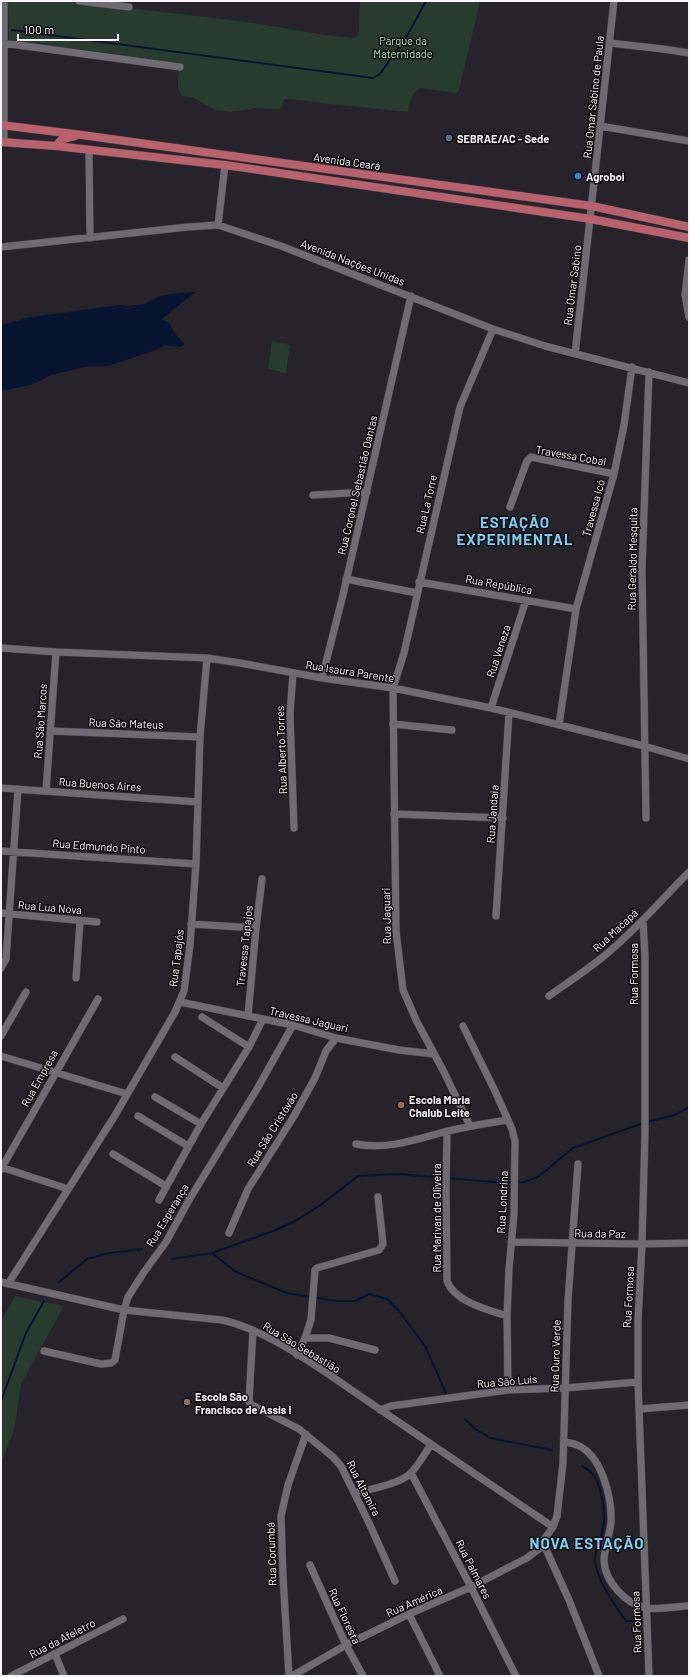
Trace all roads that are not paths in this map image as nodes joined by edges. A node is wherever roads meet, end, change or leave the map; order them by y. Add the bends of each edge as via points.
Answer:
1 (4, 1) edge
2 (79, 1) edge
3 (614, 1) edge
4 (129, 7) dead end
5 (3, 43) junction
6 (610, 43) junction
7 (689, 53) edge
8 (180, 67) dead end
9 (2, 125) edge
10 (600, 126) junction
11 (82, 135) junction
12 (125, 141) junction
13 (689, 141) edge
14 (3, 142) edge
15 (56, 146) junction
16 (89, 150) junction
17 (106, 151) junction
18 (225, 165) junction
19 (592, 206) junction
20 (591, 219) junction
21 (218, 225) junction
22 (689, 227) edge
23 (90, 238) junction
24 (689, 238) edge
25 (1, 247) edge
26 (689, 260) edge
27 (411, 296) junction
28 (687, 296) edge
29 (689, 317) edge
30 (493, 329) junction
31 (575, 354) junction
32 (632, 368) junction
33 (649, 372) junction
34 (689, 383) edge
35 (614, 474) junction
36 (367, 492) junction
37 (313, 495) dead end
38 (510, 507) dead end
39 (346, 578) junction
40 (419, 582) junction
41 (417, 593) junction
42 (526, 600) junction
43 (576, 609) junction
44 (1, 648) edge
45 (56, 652) junction
46 (207, 658) junction
47 (293, 672) junction
48 (322, 678) junction
49 (393, 688) junction
50 (491, 708) junction
51 (509, 713) junction
52 (393, 724) junction
53 (559, 725) junction
54 (452, 730) dead end
55 (51, 731) junction
56 (200, 737) junction
57 (644, 746) junction
58 (689, 759) edge
59 (1, 788) edge
60 (18, 789) junction
61 (46, 791) junction
62 (198, 802) junction
63 (394, 814) junction
64 (503, 818) junction
65 (646, 818) dead end
66 (294, 828) dead end
67 (1, 851) edge
68 (13, 852) junction
69 (196, 864) junction
70 (689, 872) edge
71 (262, 879) dead end
72 (5, 914) edge
73 (496, 916) dead end
74 (643, 920) junction
75 (80, 921) junction
76 (97, 922) dead end
77 (191, 924) junction
78 (256, 928) junction
79 (2, 968) edge
80 (76, 978) dead end
81 (26, 992) dead end
82 (549, 996) dead end
83 (98, 998) dead end
84 (180, 1002) junction
85 (248, 1016) junction
86 (202, 1017) dead end
87 (263, 1019) junction
88 (293, 1025) junction
89 (463, 1026) dead end
90 (1, 1036) edge
91 (336, 1038) junction
92 (249, 1047) junction
93 (434, 1054) junction
94 (1, 1056) edge
95 (175, 1057) dead end
96 (55, 1072) junction
97 (224, 1088) junction
98 (128, 1094) junction
99 (155, 1097) dead end
100 (138, 1116) dead end
101 (508, 1120) junction
102 (201, 1124) junction
103 (470, 1126) junction
104 (447, 1132) junction
105 (356, 1144) dead end
106 (188, 1146) junction
107 (113, 1154) dead end
108 (578, 1164) dead end
109 (1, 1168) edge
110 (166, 1186) junction
111 (68, 1189) junction
112 (378, 1197) dead end
113 (159, 1200) dead end
114 (229, 1233) dead end
115 (511, 1242) junction
116 (572, 1243) junction
117 (689, 1243) edge
118 (642, 1244) junction
119 (5, 1283) edge
120 (124, 1310) junction
121 (507, 1316) junction
122 (253, 1330) junction
123 (305, 1338) junction
124 (375, 1350) dead end
125 (44, 1351) dead end
126 (297, 1354) junction
127 (638, 1382) junction
128 (565, 1388) junction
129 (508, 1390) junction
130 (689, 1405) edge
131 (639, 1409) junction
132 (380, 1410) junction
133 (306, 1434) junction
134 (565, 1442) junction
135 (431, 1444) junction
136 (411, 1473) junction
137 (355, 1493) junction
138 (553, 1527) junction
139 (544, 1545) junction
140 (310, 1565) dead end
141 (395, 1581) dead end
142 (471, 1587) junction
143 (689, 1606) edge
144 (646, 1608) junction
145 (408, 1614) junction
146 (123, 1620) dead end
147 (346, 1645) junction
148 (55, 1654) junction
149 (11, 1676) edge
150 (64, 1676) edge
151 (290, 1676) edge
152 (363, 1676) edge
153 (440, 1676) edge
154 (516, 1676) edge
155 (599, 1676) edge
156 (649, 1676) edge

1 - 5 street
2 - 4 street
3 - 6 street, Rua Omar Sabino de Paula
5 - 8 street
5 - 9 street
6 - 7 street
6 - 10 street, Rua Omar Sabino de Paula
9 - 11 main road, Avenida Ceará
9 - 14 street
10 - 13 street
10 - 19 street, Rua Omar Sabino de Paula
11 - 12 main road, Avenida Ceará
11 - 15 main road via 62,139
12 - 17 main road via 118,148
12 - 19 main road, Avenida Ceará
14 - 15 main road, Avenida Ceará
15 - 16 main road, Avenida Ceará
16 - 17 main road, Avenida Ceará
16 - 23 street
17 - 18 main road, Avenida Ceará
18 - 20 main road, Avenida Ceará
18 - 21 street
19 - 20 street, Rua Omar Sabino de Paula
19 - 22 main road, Avenida Ceará
20 - 24 main road, Avenida Ceará
20 - 31 street, Rua Omar Sabino
21 - 23 street, Avenida Nações Unidas via 188,226
21 - 27 street, Avenida Nações Unidas via 281,246
23 - 25 street, Avenida Nações Unidas
26 - 28 street
27 - 30 street, Avenida Nações Unidas
27 - 36 street, Rua Coronel Sebastião Dantas
28 - 29 street
30 - 31 street, Avenida Nações Unidas
30 - 40 street, Rua La Torre via 462,402
31 - 32 street, Avenida Nações Unidas
32 - 33 street, Avenida Nações Unidas
32 - 35 street, Travessa Icó
33 - 34 street, Avenida Nações Unidas
33 - 57 street, Rua Geraldo Mesquita via 642,570
35 - 38 street, Travessa Cobal via 531,457 527,461
35 - 43 street, Travessa Icó
36 - 37 street
36 - 39 street, Rua Coronel Sebastião Dantas
39 - 41 street
39 - 48 street, Rua Coronel Sebastião Dantas
40 - 41 street, Rua La Torre
40 - 42 street, Rua República
41 - 49 street, Rua La Torre via 404,653
42 - 43 street, Rua República
42 - 50 street, Rua Veneza
43 - 53 street, Travessa Icó
44 - 45 street, Rua Isaura Parente
45 - 46 street, Rua Isaura Parente
45 - 55 street, Rua São Marcos
46 - 47 street, Rua Isaura Parente
46 - 56 street, Rua Tapajós
47 - 48 street, Rua Isaura Parente
47 - 66 street, Rua Alberto Torres via 290,714
48 - 49 street, Rua Isaura Parente
49 - 50 street, Rua Isaura Parente
49 - 52 street, Rua Jaguari
50 - 51 street, Rua Isaura Parente
51 - 53 street, Rua Isaura Parente
51 - 64 street, Rua Jandaia
52 - 54 street
52 - 63 street, Rua Jaguari
53 - 57 street, Rua Isaura Parente
55 - 56 street, Rua São Mateus
55 - 61 street, Rua São Marcos
56 - 62 street, Rua Tapajós
57 - 58 street, Rua Isaura Parente
57 - 65 street, Rua Geraldo Mesquita
59 - 60 street, Rua Buenos Aires
60 - 61 street, Rua Buenos Aires
60 - 68 street
61 - 62 street, Rua Buenos Aires
62 - 69 street, Rua Tapajós
63 - 64 street
63 - 93 street, Rua Jaguari via 396,931 403,990
64 - 73 street, Rua Jandaia
67 - 68 street, Rua Edmundo Pinto
68 - 69 street, Rua Edmundo Pinto
68 - 72 street
69 - 77 street, Rua Tapajós
70 - 74 street, Rua Macapá
71 - 78 street, Travessa Tapajos
72 - 75 street, Rua Lua Nova
72 - 79 street via 6,959
74 - 82 street, Rua Macapá via 604,956
74 - 118 street, Rua Formosa via 645,1132
75 - 76 street, Rua Lua Nova
75 - 80 street
77 - 78 street
77 - 84 street, Rua Tapajós via 186,980
78 - 85 street, Travessa Tapajos
81 - 90 street
83 - 96 street, Rua Empresa
84 - 85 street, Travessa Jaguari
84 - 98 street, Rua Tapajós
85 - 87 street, Travessa Jaguari
86 - 92 street
87 - 88 street, Travessa Jaguari
87 - 92 street
88 - 91 street, Travessa Jaguari
88 - 120 street, Rua Esperança via 166,1242 135,1285
89 - 101 street, Rua Londrina
91 - 93 street, Travessa Jaguari
91 - 114 street, Rua São Cristóvão via 326,1051 315,1078 294,1116 248,1189
92 - 97 street
93 - 103 street, Rua Jaguari
94 - 96 street
95 - 97 street
96 - 98 street
96 - 109 street, Rua Empresa
97 - 102 street
98 - 111 street, Rua Tapajós
99 - 102 street
100 - 106 street
101 - 103 street
101 - 115 street, Rua Londrina via 515,1141
102 - 106 street
103 - 104 street
104 - 105 street via 386,1146 369,1147
104 - 121 street, Rua Marivan de Oliveira via 448,1285 478,1308
106 - 110 street
107 - 110 street
108 - 116 street, Rua Ouro Verde
109 - 111 street
110 - 113 street
111 - 119 street, Rua Tapajós
112 - 123 street via 382,1244 379,1250 317,1268 312,1310
115 - 116 street, Rua da Paz
115 - 121 street, Rua Londrina
116 - 118 street, Rua da Paz
116 - 128 street, Rua Ouro Verde
117 - 118 street, Rua da Paz
118 - 127 street, Rua Formosa
119 - 120 street, Rua São Sebastião
120 - 122 street, Rua São Sebastião via 222,1320
120 - 125 street, Rua Esperança via 116,1356 111,1363 95,1363
121 - 129 street, Rua Londrina
122 - 126 street, Rua São Sebastião
122 - 133 street, Rua Altamira via 249,1402 252,1406
123 - 124 street via 329,1338
123 - 126 street
126 - 132 street, Rua São Sebastião
127 - 128 street, Rua São Luís
127 - 131 street, Rua Formosa
128 - 129 street, Rua São Luís
128 - 134 street, Rua Ouro Verde
129 - 132 street, Rua São Luís via 391,1406
130 - 131 street
131 - 144 street, Rua Formosa
132 - 135 street, Rua São Sebastião
133 - 137 street, Rua Altamira via 341,1466
133 - 151 street, Rua Corumbá via 288,1485 281,1516
134 - 138 street, Rua Ouro Verde via 559,1508
134 - 144 street via 578,1445 590,1454 601,1471 608,1489 611,1521 604,1549 604,1563 610,1580 620,1594
135 - 136 street
135 - 138 street, Rua São Sebastião
136 - 137 street via 398,1481
136 - 142 street, Rua Palmares
137 - 141 street, Rua Altamira
138 - 139 street, Rua Ouro Verde via 545,1538
139 - 142 street, Rua América via 527,1558
139 - 155 street
140 - 147 street, Rua Floresta
142 - 145 street, Rua América
142 - 154 street, Rua Palmares
143 - 144 street
144 - 156 street, Rua Formosa
145 - 147 street, Rua América
145 - 153 street
146 - 148 street, Rua da Afeletro
147 - 151 street, Rua América
147 - 152 street, Rua Floresta
148 - 149 street, Rua da Afeletro
148 - 150 street

